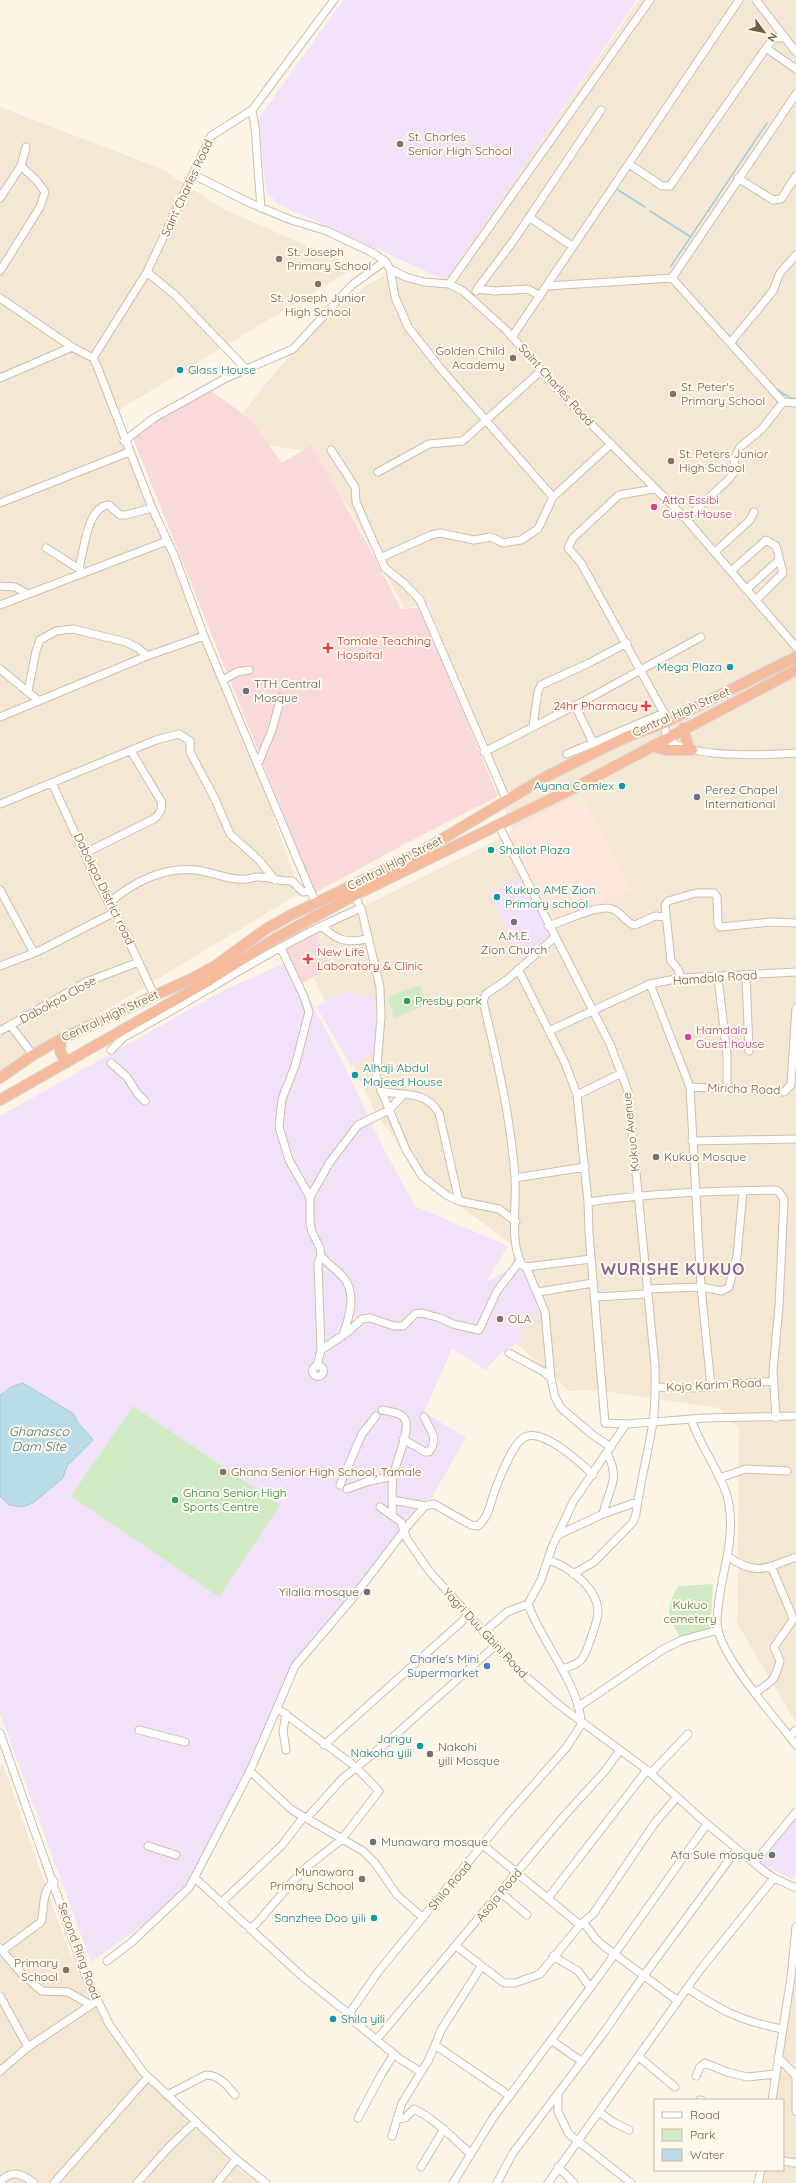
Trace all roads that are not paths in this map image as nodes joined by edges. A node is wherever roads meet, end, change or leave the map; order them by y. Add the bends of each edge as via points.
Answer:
1 (334, 0) edge
2 (650, 0) edge
3 (739, 0) edge
4 (756, 0) edge
5 (786, 38) junction
6 (766, 48) junction
7 (796, 52) edge
8 (796, 69) edge
9 (796, 94) edge
10 (252, 110) junction
11 (601, 110) dead end
12 (26, 147) dead end
13 (629, 164) junction
14 (21, 166) junction
15 (194, 175) junction
16 (738, 178) junction
17 (795, 182) edge
18 (0, 198) edge
19 (261, 208) junction
20 (529, 217) junction
21 (572, 246) junction
22 (796, 255) edge
23 (385, 261) junction
24 (390, 269) junction
25 (0, 271) edge
26 (147, 272) junction
27 (672, 278) junction
28 (449, 284) junction
29 (547, 286) junction
30 (477, 289) junction
31 (540, 296) junction
32 (0, 298) edge
33 (471, 298) junction
34 (512, 337) junction
35 (730, 342) junction
36 (72, 347) junction
37 (93, 358) junction
38 (246, 369) junction
39 (542, 370) junction
40 (0, 378) edge
41 (783, 402) junction
42 (796, 403) edge
43 (486, 421) junction
44 (124, 441) junction
45 (611, 444) junction
46 (332, 450) dead end
47 (129, 452) junction
48 (378, 472) dead end
49 (654, 489) junction
50 (553, 497) junction
51 (0, 503) edge
52 (152, 508) junction
53 (754, 512) dead end
54 (686, 519) junction
55 (167, 541) junction
56 (46, 548) dead end
57 (716, 552) junction
58 (380, 558) junction
59 (779, 560) junction
60 (82, 570) junction
61 (731, 571) junction
62 (0, 586) edge
63 (747, 589) junction
64 (28, 594) junction
65 (756, 600) junction
66 (0, 605) edge
67 (204, 636) junction
68 (701, 637) dead end
69 (627, 643) junction
70 (796, 646) edge
71 (147, 656) junction
72 (796, 657) edge
73 (0, 669) edge
74 (249, 670) dead end
75 (642, 670) junction
76 (796, 670) edge
77 (223, 680) junction
78 (28, 691) junction
79 (281, 697) dead end
80 (39, 701) junction
81 (576, 705) junction
82 (0, 717) edge
83 (667, 718) junction
84 (532, 726) junction
85 (683, 728) junction
86 (644, 732) junction
87 (667, 737) junction
88 (593, 743) junction
89 (651, 747) junction
90 (690, 750) junction
91 (131, 751) junction
92 (484, 752) junction
93 (796, 753) edge
94 (567, 754) dead end
95 (258, 764) junction
96 (52, 783) junction
97 (507, 801) junction
98 (0, 804) edge
99 (498, 824) junction
100 (85, 853) junction
101 (275, 880) junction
102 (0, 890) edge
103 (311, 891) junction
104 (355, 895) junction
105 (318, 902) junction
106 (109, 903) junction
107 (361, 908) junction
108 (115, 912) junction
109 (666, 917) junction
110 (796, 923) edge
111 (548, 926) junction
112 (323, 927) junction
113 (292, 929) junction
114 (261, 932) junction
115 (555, 937) junction
116 (297, 939) junction
117 (368, 939) junction
118 (263, 946) junction
119 (281, 948) junction
120 (34, 953) junction
121 (140, 962) junction
122 (0, 966) edge
123 (518, 969) junction
124 (796, 972) edge
125 (746, 975) junction
126 (718, 976) junction
127 (681, 978) junction
128 (650, 984) junction
129 (154, 995) junction
130 (796, 1008) edge
131 (593, 1010) junction
132 (11, 1026) junction
133 (0, 1031) edge
134 (549, 1031) junction
135 (61, 1039) junction
136 (111, 1050) dead end
137 (750, 1051) dead end
138 (33, 1055) junction
139 (66, 1063) junction
140 (111, 1063) dead end
141 (622, 1073) junction
142 (0, 1078) edge
143 (690, 1087) junction
144 (727, 1088) junction
145 (381, 1091) junction
146 (404, 1094) junction
147 (577, 1095) junction
148 (0, 1100) edge
149 (146, 1101) dead end
150 (389, 1110) junction
151 (796, 1139) edge
152 (692, 1141) junction
153 (585, 1167) junction
154 (515, 1178) junction
155 (742, 1190) junction
156 (695, 1192) junction
157 (637, 1195) junction
158 (310, 1197) junction
159 (459, 1201) junction
160 (588, 1202) junction
161 (516, 1222) junction
162 (321, 1256) junction
163 (591, 1259) junction
164 (520, 1261) junction
165 (526, 1267) junction
166 (594, 1283) junction
167 (701, 1287) junction
168 (647, 1291) junction
169 (538, 1292) junction
170 (595, 1297) junction
171 (343, 1335) junction
172 (321, 1350) junction
173 (509, 1353) dead end
174 (317, 1366) dead end
175 (551, 1378) junction
176 (773, 1381) junction
177 (711, 1386) junction
178 (655, 1387) junction
179 (382, 1410) dead end
180 (376, 1416) dead end
181 (796, 1416) edge
182 (424, 1417) dead end
183 (776, 1418) junction
184 (691, 1419) junction
185 (653, 1421) junction
186 (626, 1424) junction
187 (403, 1438) junction
188 (609, 1450) junction
189 (787, 1471) dead end
190 (593, 1475) junction
191 (393, 1476) junction
192 (719, 1478) junction
193 (392, 1500) junction
194 (637, 1502) junction
195 (425, 1506) junction
196 (380, 1507) dead end
197 (603, 1514) junction
198 (392, 1515) junction
199 (404, 1530) junction
200 (558, 1535) junction
201 (726, 1556) junction
202 (796, 1557) edge
203 (548, 1560) junction
204 (771, 1566) junction
205 (573, 1574) junction
206 (528, 1604) junction
207 (468, 1616) junction
208 (718, 1630) junction
209 (484, 1632) junction
210 (495, 1646) junction
211 (562, 1669) junction
212 (756, 1692) junction
213 (578, 1707) junction
214 (277, 1708) junction
215 (286, 1714) junction
216 (581, 1722) junction
217 (139, 1730) dead end
218 (796, 1730) edge
219 (0, 1733) edge
220 (688, 1734) dead end
221 (790, 1736) junction
222 (185, 1742) dead end
223 (324, 1745) junction
224 (796, 1745) edge
225 (286, 1750) dead end
226 (620, 1750) junction
227 (356, 1767) junction
228 (250, 1771) junction
229 (649, 1771) junction
230 (678, 1796) junction
231 (796, 1812) edge
232 (303, 1818) junction
233 (707, 1824) junction
234 (342, 1840) junction
235 (483, 1845) junction
236 (148, 1846) dead end
237 (737, 1849) junction
238 (176, 1855) dead end
239 (754, 1862) junction
240 (517, 1873) junction
241 (774, 1878) junction
242 (196, 1879) junction
243 (54, 1881) junction
244 (796, 1888) edge
245 (500, 1892) junction
246 (548, 1898) junction
247 (221, 1903) junction
248 (527, 1915) dead end
249 (423, 1918) junction
250 (582, 1924) junction
251 (796, 1927) edge
252 (250, 1929) junction
253 (456, 1946) junction
254 (2, 1949) edge
255 (615, 1952) junction
256 (553, 1956) junction
257 (107, 1961) dead end
258 (481, 1966) junction
259 (644, 1974) junction
260 (590, 1987) junction
261 (687, 1988) junction
262 (0, 1996) edge
263 (678, 2001) junction
264 (94, 2003) junction
265 (349, 2014) junction
266 (782, 2029) junction
267 (377, 2039) junction
268 (552, 2040) junction
269 (435, 2045) junction
270 (28, 2047) junction
271 (394, 2054) junction
272 (639, 2057) junction
273 (778, 2057) junction
274 (581, 2061) junction
275 (0, 2071) edge
276 (421, 2072) junction
277 (775, 2074) junction
278 (795, 2074) edge
279 (696, 2076) dead end
280 (148, 2077) junction
281 (675, 2086) dead end
282 (558, 2094) junction
283 (168, 2095) junction
284 (236, 2095) dead end
285 (510, 2096) junction
286 (772, 2099) edge
287 (796, 2111) edge
288 (599, 2112) junction
289 (358, 2118) dead end
290 (397, 2119) junction
291 (195, 2122) junction
292 (444, 2129) junction
293 (629, 2130) dead end
294 (392, 2136) dead end
295 (577, 2141) junction
296 (471, 2154) junction
297 (236, 2159) junction
298 (784, 2161) edge
299 (796, 2162) edge
300 (421, 2167) dead end
301 (558, 2167) junction
302 (761, 2171) edge
303 (0, 2182) edge
304 (34, 2183) edge
305 (54, 2183) edge
306 (138, 2183) edge
307 (217, 2183) edge
308 (266, 2183) edge
309 (453, 2183) edge
310 (497, 2183) edge
311 (548, 2183) edge
312 (574, 2183) edge
313 (631, 2183) edge
314 (758, 2183) edge

1 - 10 street, Saint Charles Road
2 - 28 street
3 - 13 street
4 - 5 street
5 - 6 street via 774,38
5 - 7 street
6 - 8 street
6 - 13 street via 670,186 662,186
9 - 16 street
10 - 15 street, Saint Charles Road via 211,136
10 - 19 street
11 - 20 street
12 - 14 street
13 - 21 street
14 - 18 street
14 - 25 street via 38,181 45,192 40,207
15 - 19 street
15 - 26 street, Saint Charles Road
16 - 17 street via 777,201 781,200
16 - 27 street
19 - 23 street via 327,231
20 - 21 street
20 - 30 street
21 - 29 street
22 - 35 street via 780,273 773,291
23 - 24 street
23 - 38 street via 352,285 293,349
24 - 28 street, Saint Charles Road via 415,280
24 - 43 street via 395,297 408,327
26 - 37 street, Saint Charles Road
26 - 38 street via 175,295
27 - 29 street
27 - 35 street
28 - 33 street, Saint Charles Road
29 - 31 street
30 - 31 street via 528,289
30 - 33 street
31 - 34 street
32 - 36 street
33 - 34 street, Saint Charles Road
34 - 39 street, Saint Charles Road
35 - 41 street
36 - 37 street
36 - 40 street
37 - 44 street
38 - 44 street via 160,415
39 - 43 street
39 - 45 street, Saint Charles Road
41 - 42 street
41 - 54 street via 762,429 740,447 734,456 734,474
43 - 48 street via 462,441 429,444
43 - 50 street
44 - 47 street
45 - 49 street, Saint Charles Road
45 - 50 street
46 - 58 street via 355,487 356,502
47 - 51 street
47 - 52 street
49 - 54 street, Saint Charles Road
49 - 69 street via 619,495 569,544 570,551 581,564
50 - 58 street via 538,529 521,540 503,543 491,537 474,540 440,533
52 - 55 street
52 - 60 street via 120,515 109,505 103,505 90,523
53 - 57 street via 750,520
54 - 57 street, Saint Charles Road
55 - 60 street
55 - 67 street
56 - 60 street
57 - 61 street, Saint Charles Road
58 - 92 street via 385,568 420,600
59 - 61 street via 777,548 766,540
59 - 63 street
59 - 65 street via 783,573
60 - 64 street
61 - 63 street, Saint Charles Road
62 - 64 street via 15,587
63 - 65 street, Saint Charles Road
64 - 66 street
65 - 70 street, Saint Charles Road
67 - 71 street
67 - 77 street
68 - 75 street
69 - 75 street
69 - 84 street via 541,685
71 - 78 street via 126,642 73,629 56,631 40,640
71 - 80 street
72 - 83 highway, Central High Street
73 - 78 street
74 - 77 street via 237,672
75 - 81 street
75 - 83 street
76 - 85 highway, Central High Street
77 - 95 street
78 - 80 street
79 - 95 street via 272,730
80 - 82 street
81 - 84 street
81 - 88 street
83 - 86 highway, Central High Street
83 - 87 street
83 - 88 street
84 - 92 street
85 - 87 highway, Central High Street
85 - 90 highway
86 - 89 highway
86 - 97 highway, Central High Street via 626,737 569,765
87 - 89 highway, Central High Street
87 - 90 street
88 - 94 street
89 - 90 highway
89 - 99 highway, Central High Street via 578,786
90 - 93 street via 749,754
91 - 96 street
91 - 100 street via 162,801 163,807 154,819
91 - 101 street via 176,734 187,737 190,741 190,752 230,834 259,860
92 - 97 street
95 - 103 street
96 - 98 street
96 - 100 street, Dabokpa District road
97 - 105 highway, Central High Street via 419,853
99 - 104 highway, Central High Street
99 - 111 street, Kukuo Avenue
100 - 106 street, Dabokpa District road
101 - 103 street via 292,881 303,892
101 - 106 street via 256,877 236,878 196,870 173,871 130,886
102 - 120 street
103 - 105 street via 313,898
104 - 107 street
104 - 113 highway, Central High Street
105 - 114 highway, Central High Street
106 - 108 street, Dabokpa District road
107 - 112 street
107 - 117 street
108 - 120 street
108 - 121 street, Dabokpa District road
109 - 110 street via 665,905 668,901 696,893 711,892 717,896 720,927 772,922
109 - 111 street via 655,916 635,926 614,909 602,907
109 - 127 street via 672,961
111 - 115 street, Kukuo Avenue
112 - 116 street
112 - 117 street via 335,938 343,941
113 - 116 street
113 - 118 highway, Central High Street
114 - 118 highway
114 - 129 highway, Central High Street via 215,966
115 - 123 street
115 - 131 street, Kukuo Avenue
116 - 119 street
117 - 145 street via 380,987 381,1017 376,1078
118 - 139 highway, Central High Street via 205,983
119 - 136 street via 124,1037
119 - 158 street via 309,1012 297,1059 282,1099 279,1127 289,1160
120 - 122 street
121 - 129 street, Dabokpa District road
121 - 132 street, Dabokpa Close via 86,982
123 - 134 street
123 - 154 street via 486,994 483,1001 504,1091
124 - 125 street, Hamdala Road
125 - 126 street, Hamdala Road
125 - 137 street
126 - 127 street, Hamdala Road
126 - 144 street via 727,1055
127 - 128 street, Hamdala Road
128 - 131 street, Hamdala Road
128 - 143 street
129 - 135 highway, Central High Street
130 - 144 street, Miricha Road via 789,1088 784,1092
131 - 134 street, Hamdala Road
131 - 141 street, Kukuo Avenue
132 - 133 street, Dabokpa Close
132 - 138 street
134 - 147 street via 574,1083
135 - 138 highway, Central High Street
135 - 139 highway via 60,1051
138 - 142 highway, Central High Street
139 - 148 highway, Central High Street
140 - 149 street via 127,1077 137,1093
141 - 147 street
141 - 157 street, Kukuo Avenue via 628,1091
143 - 144 street, Miricha Road
143 - 152 street
145 - 146 street
145 - 150 street
146 - 150 street
146 - 159 street via 418,1096 432,1103 439,1113
147 - 153 street
150 - 158 street via 358,1125 330,1162
150 - 159 street via 410,1157 422,1176 446,1195
151 - 152 street
152 - 156 street
153 - 154 street
153 - 160 street
154 - 161 street
155 - 156 street
155 - 167 street via 737,1256 729,1287 722,1291
155 - 176 street via 774,1190 784,1199
156 - 157 street
156 - 167 street
157 - 160 street
157 - 168 street, Kukuo Avenue
158 - 162 street via 310,1222
159 - 161 street via 498,1209
160 - 163 street
161 - 164 street via 515,1247
162 - 171 street via 344,1277 349,1290 350,1313
162 - 172 street via 318,1264
163 - 165 street
163 - 166 street
164 - 165 street
164 - 171 street via 497,1291 479,1330 422,1313 415,1314 403,1326 394,1326 370,1318 362,1319
165 - 169 street
166 - 169 street
166 - 170 street
167 - 168 street
167 - 177 street
168 - 170 street
168 - 178 street, Kukuo Avenue
169 - 175 street via 548,1328
170 - 186 street via 605,1422
171 - 172 street
172 - 174 street
173 - 175 street via 540,1369
175 - 188 street via 555,1397 561,1408
176 - 177 street, Kojo Karim Road
176 - 183 street
177 - 178 street, Kojo Karim Road
178 - 185 street, Kukuo Avenue
179 - 187 street via 396,1412 402,1416 407,1425
180 - 191 street via 362,1434 344,1487
181 - 183 street
182 - 187 street via 435,1439 429,1452
183 - 184 street
184 - 185 street
184 - 192 street
185 - 186 street
185 - 194 street, Kukuo Avenue
186 - 188 street
187 - 191 street
188 - 190 street
188 - 197 street via 615,1477 606,1497
189 - 192 street via 746,1469
190 - 195 street via 564,1450 542,1438 525,1437 516,1447 501,1476 486,1518 478,1526 471,1526 434,1504
190 - 200 street via 573,1502
191 - 193 street
192 - 201 street via 728,1498 730,1512
193 - 195 street
193 - 198 street
194 - 197 street
194 - 205 street, Kukuo Avenue via 635,1518 626,1530 594,1562
195 - 199 street
196 - 198 street, Yagri Duu Gbini Road
197 - 200 street
198 - 199 street, Yagri Duu Gbini Road via 401,1522
199 - 207 street, Yagri Duu Gbini Road via 407,1539 430,1571
199 - 214 street via 352,1599 295,1666
200 - 203 street
201 - 204 street via 749,1569
201 - 208 street
202 - 204 street
203 - 205 street via 558,1563
203 - 206 street
204 - 212 street via 792,1620 774,1647 780,1661 775,1678
205 - 211 street via 594,1597 598,1613 584,1658 574,1666
206 - 209 street via 507,1612
206 - 211 street
207 - 209 street, Yagri Duu Gbini Road
207 - 223 street
208 - 212 street via 725,1650
208 - 213 street via 682,1640 662,1650
209 - 210 street, Yagri Duu Gbini Road
210 - 216 street, Yagri Duu Gbini Road via 528,1680
210 - 227 street
211 - 213 street
212 - 221 street
213 - 216 street
214 - 215 street
214 - 228 street
215 - 223 street
215 - 225 street via 283,1731
216 - 226 street, Yagri Duu Gbini Road
216 - 235 street, Shila Road via 566,1748
217 - 222 street
218 - 221 street
219 - 243 street, Second Ring Road
220 - 229 street
221 - 224 street
223 - 227 street
226 - 229 street, Yagri Duu Gbini Road
226 - 240 street, Asoja Road
227 - 232 street via 307,1818
227 - 234 street via 379,1791
228 - 232 street via 280,1802
228 - 242 street
229 - 230 street, Yagri Duu Gbini Road
229 - 246 street
230 - 233 street, Yagri Duu Gbini Road
230 - 250 street via 654,1824 593,1914
231 - 239 street
232 - 234 street
232 - 247 street via 282,1845
233 - 237 street, Yagri Duu Gbini Road
233 - 255 street
234 - 249 street via 372,1859 397,1895
234 - 252 street via 293,1880
235 - 240 street
235 - 249 street, Shila Road
236 - 238 street
237 - 239 street, Yagri Duu Gbini Road
237 - 259 street
239 - 241 street, Yagri Duu Gbini Road
240 - 245 street, Asoja Road
240 - 246 street
241 - 244 street, Yagri Duu Gbini Road
241 - 261 street
242 - 247 street
242 - 257 street via 183,1896
243 - 254 street via 47,1888 41,1922
243 - 264 street, Second Ring Road
245 - 248 street
245 - 253 street, Asoja Road
246 - 250 street
247 - 252 street
249 - 265 street, Shila Road via 378,1972
250 - 255 street
250 - 256 street
251 - 266 street
252 - 265 street via 304,1978
253 - 258 street
253 - 267 street, Asoja Road
254 - 264 street via 36,1988 45,1992 68,1992
255 - 259 street
255 - 260 street
256 - 258 street via 540,1974 508,1984 501,1982
256 - 260 street via 578,1971
258 - 269 street via 441,2030
259 - 263 street
259 - 274 street via 605,2032
260 - 268 street
261 - 263 street
261 - 266 street via 745,2021
262 - 270 street
263 - 272 street
264 - 270 street
264 - 280 street, Second Ring Road
265 - 267 street via 356,2023
266 - 273 street
267 - 271 street
268 - 274 street
268 - 285 street
269 - 276 street
269 - 285 street
270 - 275 street
271 - 276 street
271 - 289 street
272 - 281 street
272 - 288 street
273 - 277 street
273 - 278 street
274 - 282 street
276 - 290 street via 402,2103
277 - 279 street via 747,2077 705,2063
277 - 286 street
278 - 287 street
280 - 283 street, Second Ring Road
280 - 305 street
282 - 295 street via 557,2108 564,2127
282 - 310 street via 513,2153
283 - 284 street via 206,2075 213,2075 222,2080
283 - 291 street, Second Ring Road
285 - 296 street
288 - 293 street
288 - 295 street
290 - 292 street via 405,2118 414,2108
290 - 294 street
291 - 297 street, Second Ring Road
291 - 306 street
292 - 296 street
292 - 300 street
295 - 301 street
295 - 313 street
296 - 309 street
297 - 307 street
297 - 308 street, Second Ring Road
298 - 299 street
301 - 311 street
301 - 312 street
302 - 314 street
303 - 304 street via 12,2174 22,2174

